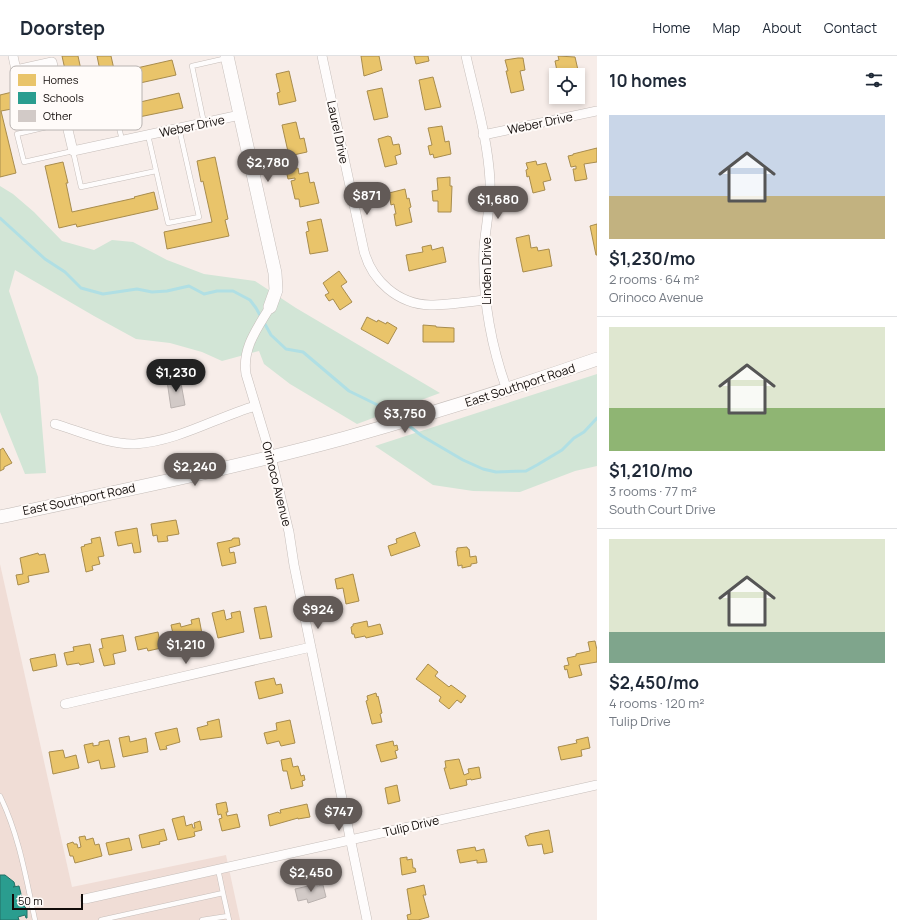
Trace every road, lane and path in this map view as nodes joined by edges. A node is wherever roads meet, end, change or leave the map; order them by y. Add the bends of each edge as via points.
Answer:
1 (13, 56) edge
2 (322, 56) edge
3 (466, 56) edge
4 (227, 57) edge
5 (51, 59) edge
6 (15, 66) edge
7 (29, 66) edge
8 (597, 111) edge
9 (240, 115) junction
10 (204, 123) junction
11 (179, 128) junction
12 (33, 130) edge
13 (68, 130) edge
14 (120, 130) edge
15 (148, 135) junction
16 (483, 135) junction
17 (122, 140) junction
18 (73, 151) junction
19 (156, 171) junction
20 (485, 300) junction
21 (270, 308) joint
22 (597, 359) edge
23 (507, 390) junction
24 (255, 406) junction
25 (54, 424) dead end
26 (271, 457) junction
27 (0, 517) edge
28 (311, 648) junction
29 (65, 704) dead end
30 (597, 785) edge
31 (0, 796) edge
32 (350, 840) junction
33 (218, 869) junction
34 (223, 893) junction
35 (85, 898) dead end
36 (228, 918) edge
37 (35, 920) edge
38 (101, 920) edge
39 (202, 920) edge
40 (367, 920) edge

1 - 6 street
2 - 20 street, Laurel Drive via 364,251 372,271 393,293 416,303 430,305
3 - 16 street, Linden Drive
4 - 9 main road, Orinoco Avenue
4 - 10 lane via 192,66
5 - 7 street
8 - 16 street, Weber Drive
9 - 10 street, Weber Drive
9 - 21 main road, Orinoco Avenue via 275,273 276,290
10 - 11 street, Weber Drive
11 - 15 street, Weber Drive
11 - 19 lane via 199,217 168,223
12 - 18 lane via 16,134 24,162
13 - 18 street
14 - 17 lane
15 - 17 street, Weber Drive
15 - 19 lane
16 - 20 street, Linden Drive via 490,182 485,239
17 - 18 street, Weber Drive
18 - 19 lane via 81,187
20 - 23 street, Linden Drive via 493,346
21 - 24 street, Orinoco Avenue via 250,341 245,355 245,370
22 - 23 main road, East Southport Road
23 - 26 main road, East Southport Road
24 - 25 street via 182,434 134,444 106,440
24 - 26 street, Orinoco Avenue
26 - 27 main road, East Southport Road
26 - 28 street, Orinoco Avenue via 289,532
28 - 29 street
28 - 32 street, Orinoco Avenue
30 - 32 street, Tulip Drive
31 - 37 lane via 15,833
32 - 33 street, Tulip Drive
32 - 40 street, Orinoco Avenue
33 - 34 lane
33 - 35 street, Tulip Drive
34 - 36 lane
34 - 38 lane
36 - 39 lane

